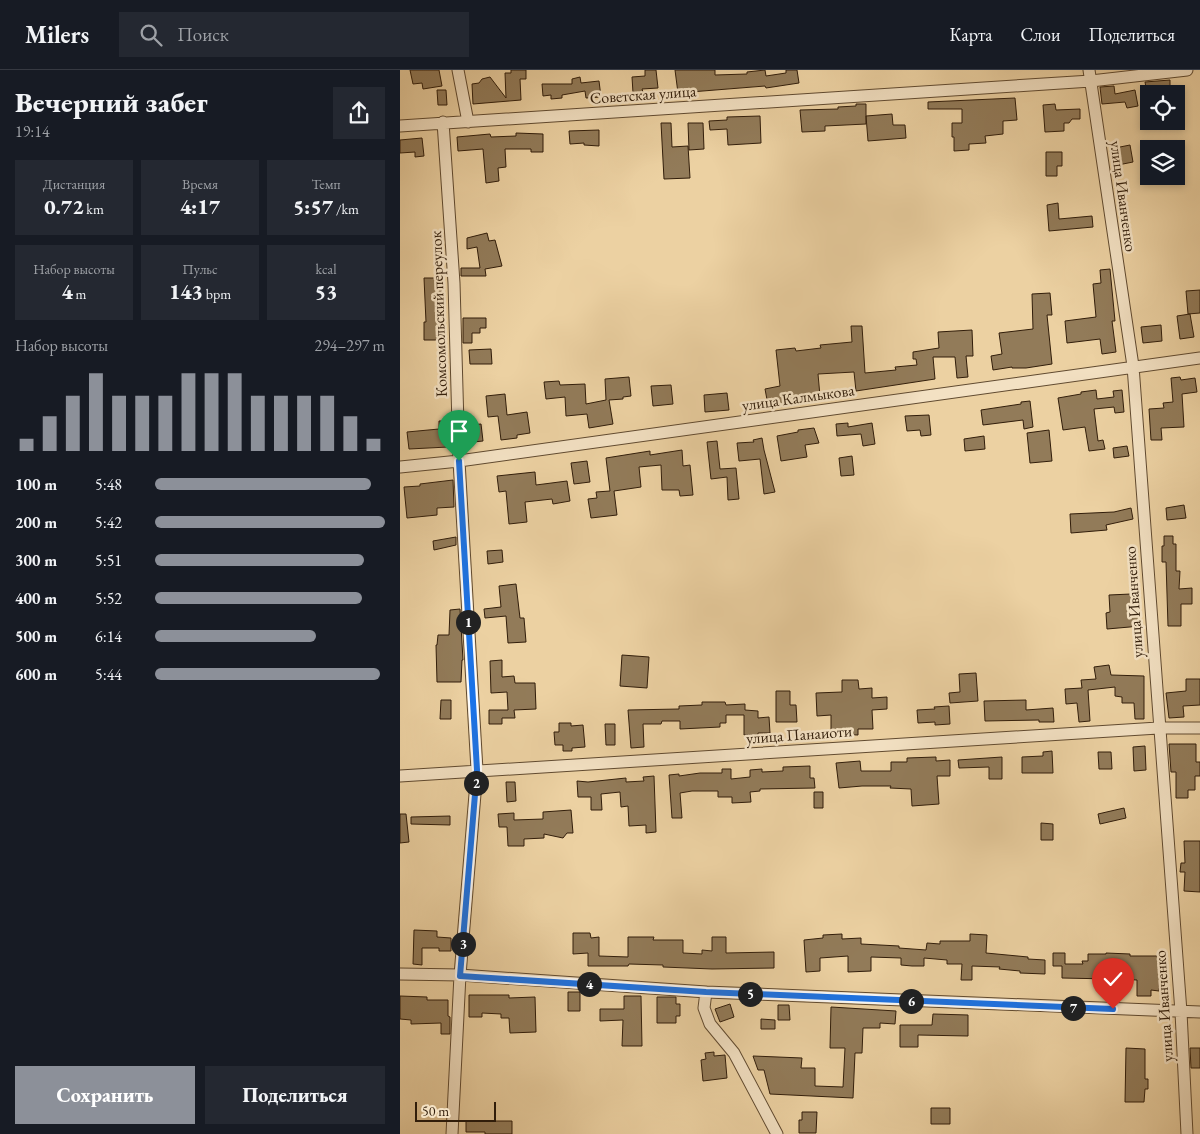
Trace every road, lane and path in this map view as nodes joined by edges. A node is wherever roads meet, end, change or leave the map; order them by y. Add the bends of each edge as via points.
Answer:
1 (458, 70) edge
2 (1187, 70) edge
3 (1090, 75) edge
4 (443, 122) junction
5 (468, 122) junction
6 (400, 126) edge
7 (1200, 358) edge
8 (1133, 366) junction
9 (459, 461) junction
10 (400, 467) edge
11 (1158, 728) junction
12 (1200, 728) edge
13 (477, 770) junction
14 (400, 776) edge
15 (400, 974) edge
16 (460, 976) junction
17 (706, 992) junction
18 (1181, 1012) junction
19 (1200, 1012) edge
20 (452, 1134) edge
21 (777, 1134) edge
22 (1187, 1134) edge

1 - 5 street
2 - 3 street, Советская улица
3 - 5 street, Советская улица
3 - 8 street, улица Иванченко
4 - 5 street, Советская улица
4 - 6 street, Советская улица
4 - 9 street, Комсомольский переулок via 454,283
7 - 8 street, улица Калмыкова
8 - 9 street, улица Калмыкова
8 - 11 street, улица Иванченко
9 - 10 street, улица Калмыкова
9 - 13 street, Комсомольский переулок
11 - 12 street, улица Панаиоти
11 - 13 street, улица Панаиоти
11 - 18 street, улица Иванченко
13 - 14 street, улица Панаиоти
13 - 16 street, Комсомольский переулок
15 - 16 street
16 - 17 street
16 - 20 street, Комсомольский переулок
17 - 18 street
17 - 21 street via 704,1008 710,1024 734,1052
18 - 19 street
18 - 22 street, улица Иванченко

